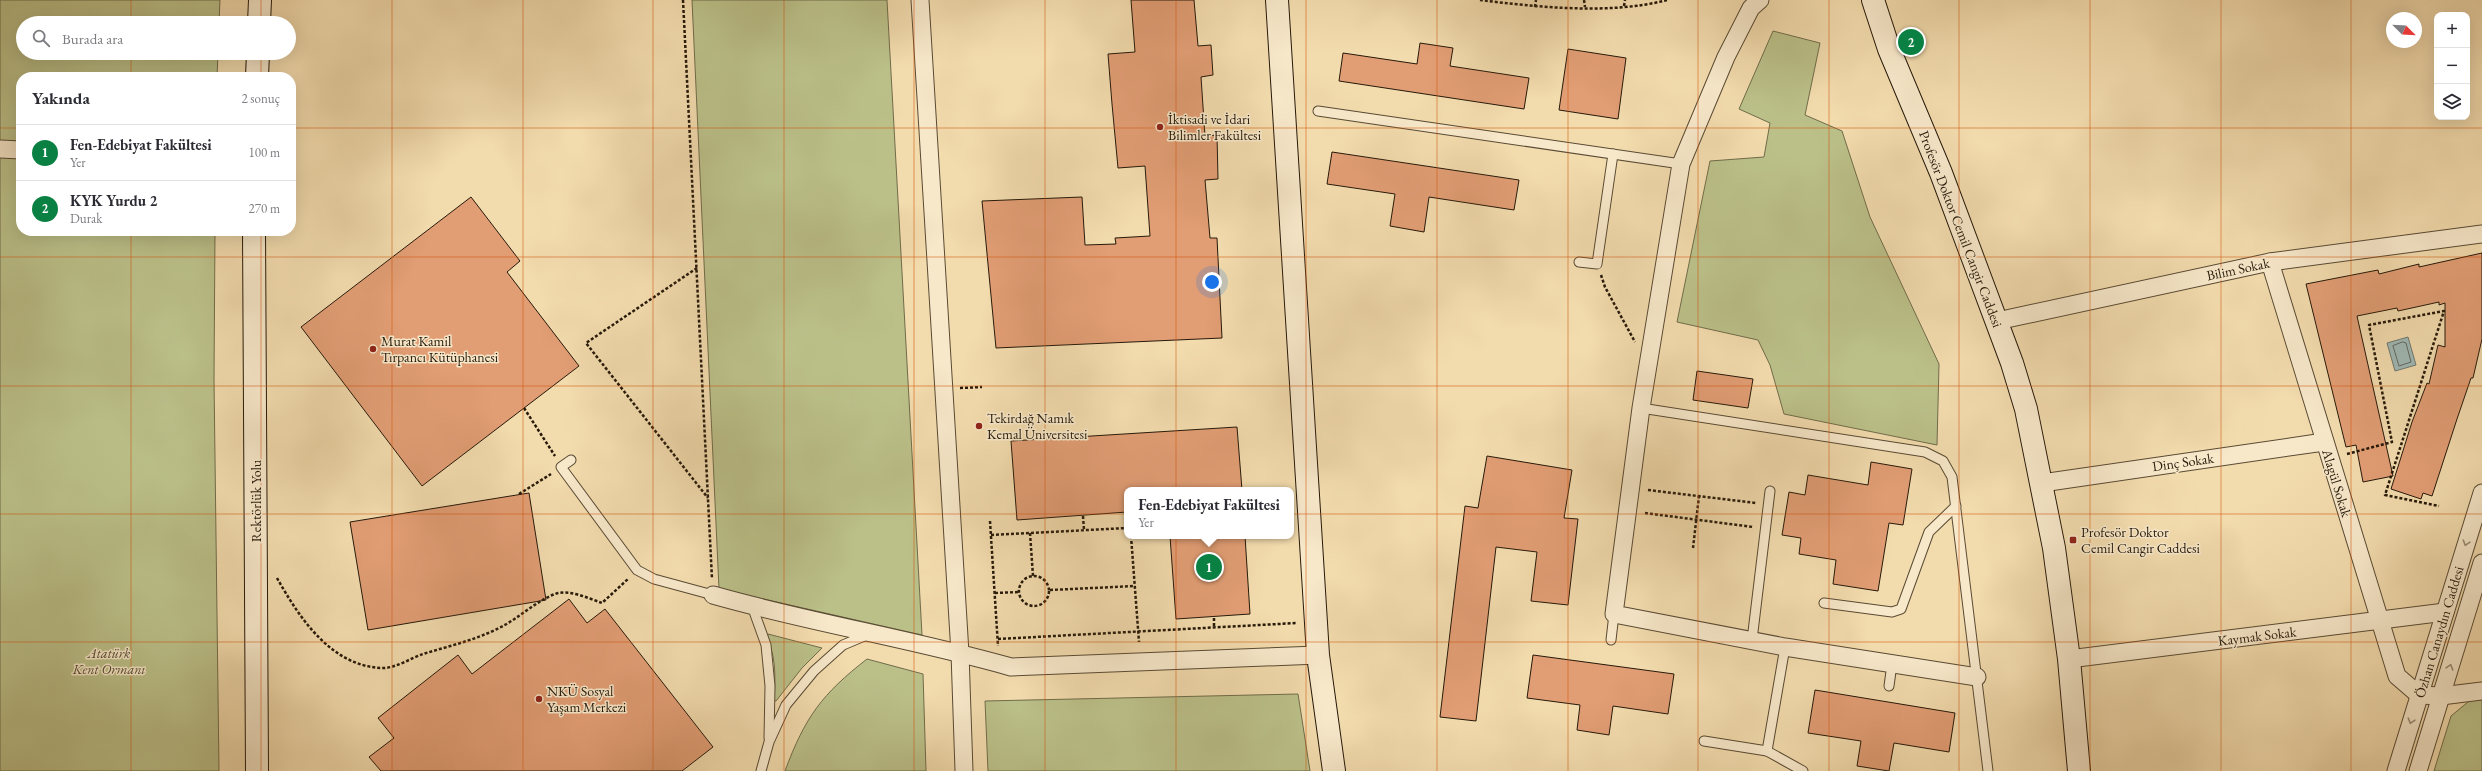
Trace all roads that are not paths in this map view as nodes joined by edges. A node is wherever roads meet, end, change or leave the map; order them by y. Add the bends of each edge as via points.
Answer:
1 (260, 0) edge
2 (920, 0) edge
3 (1277, 0) edge
4 (1760, 0) edge
5 (1873, 0) edge
6 (260, 16) edge
7 (258, 60) edge
8 (257, 72) edge
9 (1318, 110) dead end
10 (0, 149) edge
11 (16, 150) edge
12 (1613, 154) junction
13 (1681, 164) junction
14 (2482, 234) edge
15 (254, 236) edge
16 (1579, 262) dead end
17 (2270, 262) junction
18 (1997, 321) junction
19 (1641, 408) junction
20 (2324, 442) junction
21 (571, 460) dead end
22 (2042, 483) junction
23 (1770, 491) dead end
24 (2482, 493) edge
25 (1956, 506) junction
26 (2482, 562) edge
27 (713, 595) joint
28 (1824, 603) dead end
29 (752, 606) junction
30 (2445, 612) junction
31 (1614, 614) junction
32 (2380, 621) junction
33 (872, 633) junction
34 (1611, 640) dead end
35 (1752, 640) junction
36 (1785, 647) junction
37 (960, 653) junction
38 (1318, 655) junction
39 (2069, 659) junction
40 (1892, 664) junction
41 (1977, 677) junction
42 (1889, 686) dead end
43 (2482, 691) edge
44 (2419, 695) junction
45 (2441, 696) junction
46 (1704, 741) dead end
47 (769, 742) junction
48 (1767, 751) junction
49 (258, 771) edge
50 (760, 771) edge
51 (964, 771) edge
52 (1334, 771) edge
53 (1803, 771) edge
54 (1988, 771) edge
55 (2079, 771) edge
56 (2396, 771) edge
57 (2418, 771) edge

1 - 6 street
2 - 37 street
3 - 38 street
4 - 13 street via 1751,8 1726,57
5 - 18 street, Profesör Doktor Cemil Cangir Caddesi via 1889,49 1941,173
7 - 8 street
9 - 12 lane
10 - 11 street
12 - 13 lane
12 - 16 lane via 1597,264
13 - 19 street
14 - 17 street, Bilim Sokak
15 - 49 street, Rektörlük Yolu
17 - 18 street, Bilim Sokak
17 - 20 street, Alagül Sokak
18 - 22 street, Profesör Doktor Cemil Cangir Caddesi via 2026,409
19 - 25 lane via 1925,452 1943,461 1952,477
19 - 31 street
20 - 22 street, Dinç Sokak
20 - 32 street, Alagül Sokak
21 - 27 lane via 561,467 637,570 654,579
22 - 39 street, Profesör Doktor Cemil Cangir Caddesi via 2054,548
23 - 35 lane
24 -> 30 street, Özhan Canaydın Caddesi
25 - 28 lane via 1929,532 1901,608 1892,612
25 - 41 lane
45 -> 26 street, Özhan Canaydın Caddesi
27 - 29 street
29 - 33 street
29 - 47 lane via 766,645 770,686
30 - 32 street, Kaymak Sokak
30 - 44 street, Özhan Canaydın Caddesi
31 - 34 lane
31 - 35 street
32 - 39 street, Kaymak Sokak
32 - 44 street, Alagül Sokak via 2397,676
33 - 37 street
33 - 47 lane via 844,645 814,671 786,705
35 - 36 street
36 - 40 street
36 - 48 lane
37 - 38 street via 1011,667
37 - 51 street
38 - 52 street
39 - 55 street, Profesör Doktor Cemil Cangir Caddesi
40 - 41 street
40 - 42 lane
41 - 54 lane
43 - 45 street
44 - 45 street
44 -> 56 street, Özhan Canaydın Caddesi
45 - 57 street, Özhan Canaydın Caddesi
46 - 48 lane
47 - 50 lane
48 - 53 lane

